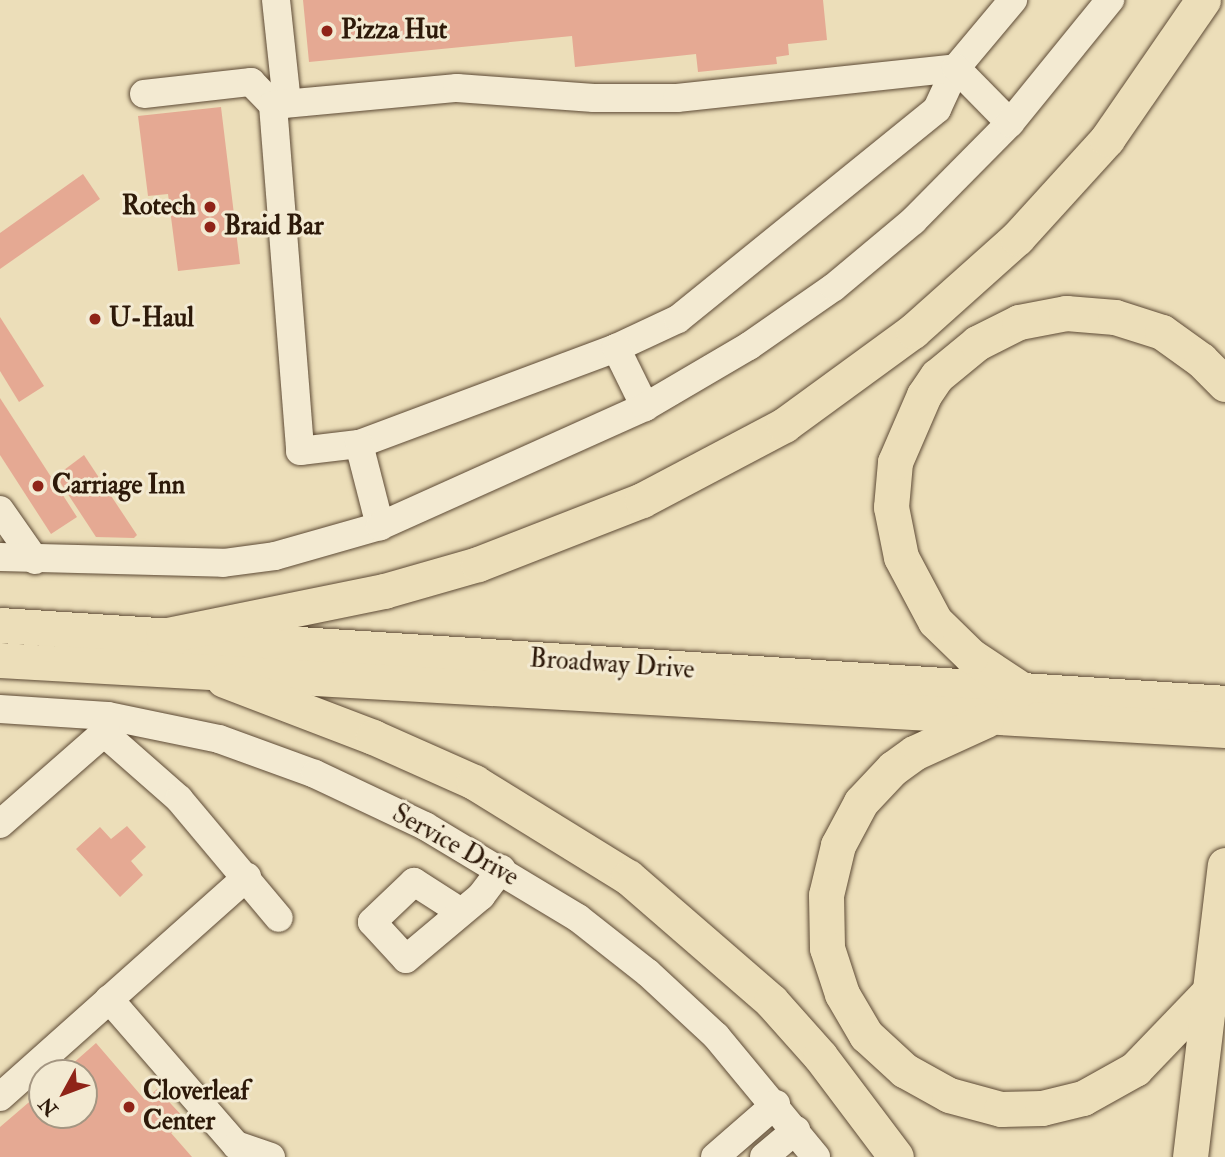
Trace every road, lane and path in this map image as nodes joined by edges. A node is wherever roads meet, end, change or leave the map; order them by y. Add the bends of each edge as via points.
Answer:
1 (276, 0) edge
2 (1013, 0) edge
3 (1110, 0) edge
4 (1203, 0) edge
5 (956, 68) junction
6 (144, 94) dead end
7 (280, 104) junction
8 (1010, 123) junction
9 (616, 348) junction
10 (1225, 384) edge
11 (645, 407) junction
12 (359, 444) junction
13 (0, 510) edge
14 (380, 526) junction
15 (0, 557) edge
16 (35, 560) junction
17 (0, 625) edge
18 (163, 636) junction
19 (0, 660) edge
20 (192, 668) junction
21 (1024, 691) junction
22 (1225, 703) edge
23 (0, 709) edge
24 (993, 717) junction
25 (106, 724) junction
26 (1225, 730) edge
27 (0, 824) edge
28 (1225, 865) edge
29 (501, 869) junction
30 (247, 877) junction
31 (461, 912) dead end
32 (279, 918) dead end
33 (1211, 990) junction
34 (109, 999) junction
35 (0, 1097) edge
36 (776, 1104) junction
37 (796, 1130) junction
38 (271, 1157) edge
39 (715, 1157) edge
40 (764, 1157) edge
41 (816, 1157) edge
42 (896, 1157) edge
43 (1190, 1157) edge

1 - 7 street
2 - 5 street
3 - 8 street
4 - 18 main road via 1107,139 1017,238 914,331 784,425 642,500 478,565 384,591
5 - 7 street via 677,98 594,98 457,88
5 - 8 street
5 - 9 street via 937,109 678,319
6 - 7 street via 251,82
7 - 12 street via 300,451
8 - 11 street via 913,220 834,287 749,346
9 - 11 street
9 - 12 street
10 - 21 main road via 1161,332 1115,317 1066,313 1018,323 977,343 937,376 924,395 895,462 891,507 901,557 935,621 971,656
11 - 14 street
12 - 14 street
13 - 16 street
14 - 16 street via 301,550 223,563
15 - 16 street
17 - 18 main road, Broadway Drive
18 - 21 main road, Broadway Drive
19 - 20 main road, Broadway Drive
20 - 24 main road, Broadway Drive
20 - 42 main road via 430,761 516,805 606,862 688,926 771,1001 820,1056
21 - 22 main road, Broadway Drive
23 - 25 street, Service Drive
24 - 26 main road, Broadway Drive
24 - 33 main road via 893,768 861,802 838,845 826,895 827,948 842,994 866,1035 904,1070 948,1095 1001,1109 1042,1108 1083,1098 1135,1069
25 - 27 street
25 - 29 street, Service Drive via 219,739 283,761 415,821
25 - 30 street via 180,799
28 - 33 main road
29 - 31 street via 481,896
29 - 36 street, Service Drive via 578,918 648,972 716,1036
30 - 32 street
30 - 34 street
33 - 43 main road
34 - 35 street
34 - 38 street via 236,1145
36 - 37 street, Service Drive
36 - 39 street
37 - 40 street
37 - 41 street, Service Drive

